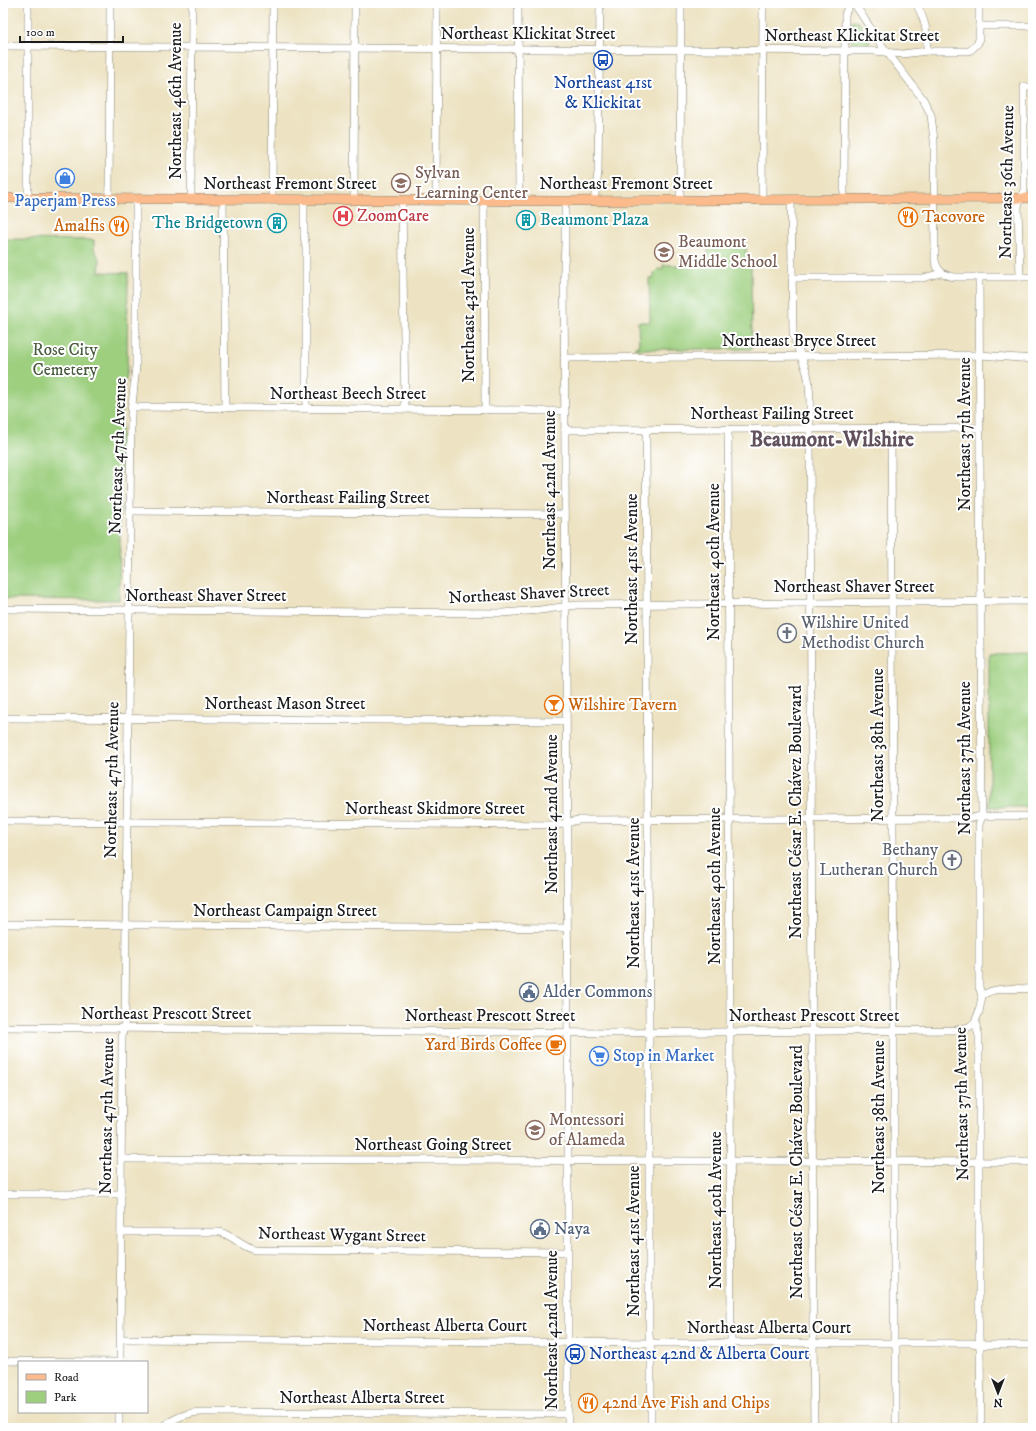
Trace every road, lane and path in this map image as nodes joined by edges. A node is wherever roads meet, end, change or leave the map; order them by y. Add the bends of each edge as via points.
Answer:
1 (28, 3) edge
2 (110, 3) edge
3 (192, 3) edge
4 (273, 3) edge
5 (355, 3) edge
6 (437, 3) edge
7 (518, 3) edge
8 (600, 3) edge
9 (681, 3) edge
10 (763, 3) edge
11 (850, 3) edge
12 (854, 3) edge
13 (916, 3) edge
14 (978, 3) edge
15 (978, 26) junction
16 (1033, 26) edge
17 (3, 46) edge
18 (28, 46) junction
19 (110, 46) junction
20 (191, 47) junction
21 (273, 47) junction
22 (355, 48) junction
23 (436, 48) junction
24 (518, 49) junction
25 (599, 49) junction
26 (681, 50) junction
27 (762, 50) junction
28 (927, 50) junction
29 (844, 51) junction
30 (887, 52) junction
31 (1033, 87) edge
32 (3, 198) edge
33 (28, 198) junction
34 (934, 198) junction
35 (1022, 198) junction
36 (1033, 198) edge
37 (109, 199) junction
38 (136, 199) junction
39 (191, 199) junction
40 (223, 199) junction
41 (791, 199) junction
42 (844, 199) junction
43 (272, 200) junction
44 (304, 200) junction
45 (354, 200) junction
46 (402, 200) junction
47 (436, 200) junction
48 (484, 200) junction
49 (680, 200) junction
50 (762, 200) junction
51 (519, 201) junction
52 (565, 201) junction
53 (594, 201) junction
54 (941, 273) junction
55 (1020, 277) junction
56 (1033, 277) edge
57 (792, 278) junction
58 (979, 278) junction
59 (980, 355) junction
60 (800, 356) junction
61 (564, 358) junction
62 (1033, 359) edge
63 (131, 407) junction
64 (225, 408) junction
65 (306, 408) junction
66 (405, 409) junction
67 (485, 410) junction
68 (565, 411) junction
69 (891, 428) junction
70 (980, 428) junction
71 (728, 429) junction
72 (810, 429) junction
73 (565, 430) junction
74 (646, 430) junction
75 (130, 511) junction
76 (565, 514) junction
77 (1033, 601) edge
78 (892, 602) junction
79 (980, 602) junction
80 (729, 603) junction
81 (811, 603) junction
82 (647, 604) junction
83 (566, 607) junction
84 (3, 609) edge
85 (129, 611) junction
86 (3, 718) edge
87 (128, 719) junction
88 (566, 721) junction
89 (982, 816) junction
90 (1033, 816) edge
91 (812, 818) junction
92 (893, 818) junction
93 (730, 819) junction
94 (648, 820) junction
95 (3, 821) edge
96 (127, 822) junction
97 (566, 823) junction
98 (3, 924) edge
99 (126, 925) junction
100 (567, 928) junction
101 (1033, 989) edge
102 (982, 996) junction
103 (975, 1022) junction
104 (3, 1027) edge
105 (124, 1029) junction
106 (894, 1030) junction
107 (730, 1031) junction
108 (812, 1031) junction
109 (567, 1032) junction
110 (649, 1032) junction
111 (121, 1159) junction
112 (568, 1161) junction
113 (649, 1161) junction
114 (730, 1162) junction
115 (812, 1162) junction
116 (894, 1162) junction
117 (979, 1162) junction
118 (1033, 1162) edge
119 (3, 1194) edge
120 (121, 1194) junction
121 (122, 1232) junction
122 (567, 1252) junction
123 (121, 1339) junction
124 (568, 1342) junction
125 (650, 1342) junction
126 (731, 1343) junction
127 (814, 1343) junction
128 (894, 1343) junction
129 (980, 1344) junction
130 (1033, 1345) edge
131 (3, 1361) edge
132 (18, 1361) edge
133 (120, 1361) edge
134 (120, 1413) edge
135 (568, 1414) junction
136 (896, 1421) dead end
137 (119, 1428) edge
138 (160, 1428) edge
139 (568, 1428) edge
140 (651, 1428) edge
141 (814, 1428) edge
142 (981, 1428) edge

1 - 18 street
2 - 19 street
3 - 20 street, Northeast 46th Avenue
4 - 21 street
5 - 22 street
6 - 23 street
7 - 24 street
8 - 25 street
9 - 26 street
10 - 27 street
11 - 29 street via 845,14
12 - 30 street
13 - 28 street via 925,24
14 - 15 street
15 - 16 street
15 - 28 street, Northeast Klickitat Street via 978,43 971,50
17 - 18 street, Northeast Klickitat Street
18 - 19 street, Northeast Klickitat Street
18 - 33 street
19 - 20 street, Northeast Klickitat Street
19 - 37 street
20 - 21 street, Northeast Klickitat Street
20 - 39 street, Northeast 46th Avenue
21 - 22 street, Northeast Klickitat Street
21 - 43 street
22 - 23 street, Northeast Klickitat Street
22 - 45 street
23 - 24 street, Northeast Klickitat Street
23 - 47 street
24 - 25 street, Northeast Klickitat Street
24 - 51 street
25 - 26 street, Northeast Klickitat Street
25 - 53 street via 598,174
26 - 27 street, Northeast Klickitat Street
26 - 49 street
27 - 29 street, Northeast Klickitat Street
27 - 50 street
28 - 30 street, Northeast Klickitat Street via 914,53
29 - 30 street, Northeast Klickitat Street
29 - 42 street
30 - 34 street via 923,99 930,115 934,140
31 - 35 street, Northeast 36th Avenue via 1024,87
32 - 33 main road, Northeast Fremont Street
33 - 37 main road, Northeast Fremont Street
34 - 35 main road, Northeast Fremont Street
34 - 42 main road, Northeast Fremont Street
34 - 54 street via 935,260
35 - 36 main road, Northeast Fremont Street
35 - 55 street, Northeast 36th Avenue via 1018,206
37 - 38 main road, Northeast Fremont Street
38 - 39 main road, Northeast Fremont Street
38 - 63 street, Northeast 47th Avenue via 136,366
39 - 40 main road, Northeast Fremont Street
40 - 43 main road, Northeast Fremont Street
40 - 64 street
41 - 42 main road, Northeast Fremont Street
41 - 50 main road, Northeast Fremont Street
41 - 57 street, Northeast César E. Chávez Boulevard
43 - 44 main road, Northeast Fremont Street
44 - 45 main road, Northeast Fremont Street
44 - 65 street
45 - 46 main road, Northeast Fremont Street
46 - 47 main road, Northeast Fremont Street
46 - 66 street
47 - 48 main road, Northeast Fremont Street
48 - 51 main road, Northeast Fremont Street
48 - 67 street, Northeast 43rd Avenue
49 - 50 main road, Northeast Fremont Street
49 - 53 main road, Northeast Fremont Street
51 - 52 main road, Northeast Fremont Street
52 - 53 main road, Northeast Fremont Street
52 - 61 street, Northeast 42nd Avenue
54 - 57 street via 923,278
54 - 58 street via 954,277
55 - 56 street
55 - 58 street
57 - 60 street, Northeast César E. Chávez Boulevard via 793,332
58 - 59 street, Northeast 37th Avenue
59 - 60 street, Northeast Bryce Street
59 - 62 street, Northeast Bryce Street
59 - 70 street, Northeast 37th Avenue
60 - 61 street, Northeast Bryce Street
60 - 72 street, Northeast César E. Chávez Boulevard via 809,384
61 - 68 street, Northeast 42nd Avenue
63 - 64 street, Northeast Beech Street
63 - 75 street, Northeast 47th Avenue
64 - 65 street, Northeast Beech Street
65 - 66 street, Northeast Beech Street
66 - 67 street, Northeast Beech Street
67 - 68 street, Northeast Beech Street
68 - 73 street, Northeast 42nd Avenue
69 - 70 street, Northeast Failing Street
69 - 72 street, Northeast Failing Street
69 - 78 street, Northeast 38th Avenue
70 - 79 street, Northeast 37th Avenue
71 - 72 street, Northeast Failing Street
71 - 74 street, Northeast Failing Street
71 - 80 street, Northeast 40th Avenue
72 - 81 street, Northeast César E. Chávez Boulevard
73 - 74 street, Northeast Failing Street
73 - 76 street, Northeast 42nd Avenue
74 - 82 street, Northeast 41st Avenue
75 - 76 street, Northeast Failing Street
75 - 85 street, Northeast 47th Avenue
76 - 83 street, Northeast 42nd Avenue
77 - 79 street, Northeast Shaver Street
78 - 79 street, Northeast Shaver Street
78 - 81 street, Northeast Shaver Street
78 - 92 street, Northeast 38th Avenue
79 - 89 street, Northeast 37th Avenue
80 - 81 street, Northeast Shaver Street
80 - 82 street, Northeast Shaver Street
80 - 93 street, Northeast 40th Avenue
81 - 91 street, Northeast César E. Chávez Boulevard
82 - 83 street, Northeast Shaver Street
82 - 94 street, Northeast 41st Avenue
83 - 85 street, Northeast Shaver Street via 502,613
83 - 88 street, Northeast 42nd Avenue
84 - 85 street, Northeast Shaver Street
85 - 87 street, Northeast 47th Avenue
86 - 87 street, Northeast Mason Street
87 - 88 street, Northeast Mason Street
87 - 96 street, Northeast 47th Avenue
88 - 97 street, Northeast 42nd Avenue
89 - 90 street, Northeast Skidmore Street
89 - 92 street, Northeast Skidmore Street
89 - 102 street, Northeast 37th Avenue via 979,825 979,987
91 - 92 street, Northeast Skidmore Street
91 - 93 street, Northeast Skidmore Street
91 - 108 street, Northeast César E. Chávez Boulevard
92 - 106 street, Northeast 38th Avenue
93 - 94 street, Northeast Skidmore Street
93 - 107 street, Northeast 40th Avenue
94 - 97 street, Northeast Skidmore Street via 578,820
94 - 110 street, Northeast 41st Avenue
95 - 96 street, Northeast Skidmore Street
96 - 97 street, Northeast Skidmore Street via 551,825
96 - 99 street, Northeast 47th Avenue
97 - 100 street, Northeast 42nd Avenue
98 - 99 street, Northeast Campaign Street
99 - 100 street, Northeast Campaign Street
99 - 105 street, Northeast 47th Avenue
100 - 109 street, Northeast 42nd Avenue
101 - 102 street via 998,990 986,992
102 - 103 street, Northeast 37th Avenue
103 - 106 street, Northeast Prescott Street via 958,1030
103 - 117 street, Northeast 37th Avenue via 979,1036
104 - 105 street, Northeast Prescott Street
105 - 109 street, Northeast Prescott Street
105 - 111 street, Northeast 47th Avenue
106 - 108 street, Northeast Prescott Street
106 - 116 street, Northeast 38th Avenue
107 - 108 street, Northeast Prescott Street
107 - 110 street, Northeast Prescott Street
107 - 114 street, Northeast 40th Avenue
108 - 115 street, Northeast César E. Chávez Boulevard
109 - 110 street, Northeast Prescott Street
109 - 112 street, Northeast 42nd Avenue
110 - 113 street, Northeast 41st Avenue
111 - 112 street, Northeast Going Street
111 - 120 street, Northeast 47th Avenue
112 - 113 street, Northeast Going Street
112 - 122 street, Northeast 42nd Avenue
113 - 114 street, Northeast Going Street
113 - 125 street, Northeast 41st Avenue
114 - 115 street, Northeast Going Street
114 - 126 street, Northeast 40th Avenue
115 - 116 street, Northeast Going Street
115 - 127 street, Northeast César E. Chávez Boulevard
116 - 117 street, Northeast Going Street
116 - 128 street, Northeast 38th Avenue
117 - 118 street, Northeast Going Street
117 - 129 street, Northeast 37th Avenue
119 - 120 street
120 - 121 street, Northeast 47th Avenue
121 - 122 street, Northeast Wygant Street via 220,1232 232,1236 245,1247 256,1250
121 - 123 street, Northeast 47th Avenue
122 - 124 street, Northeast 42nd Avenue
123 - 124 street, Northeast Alberta Court
123 - 133 street, Northeast 47th Avenue
124 - 125 street, Northeast Alberta Court
124 - 135 street, Northeast 42nd Avenue
125 - 126 street, Northeast Alberta Court
125 - 140 street, Northeast 41st Avenue
126 - 127 street, Northeast Alberta Court
127 - 128 street, Northeast Alberta Court
127 - 141 street, Northeast César E. Chávez Boulevard
128 - 129 street, Northeast Alberta Court
128 - 136 street, Northeast 38th Avenue
129 - 130 street, Northeast Alberta Court
129 - 142 street, Northeast 37th Avenue
131 - 132 street
134 - 137 street
135 - 138 street, Northeast Alberta Street via 204,1412 185,1414
135 - 139 street, Northeast 42nd Avenue

